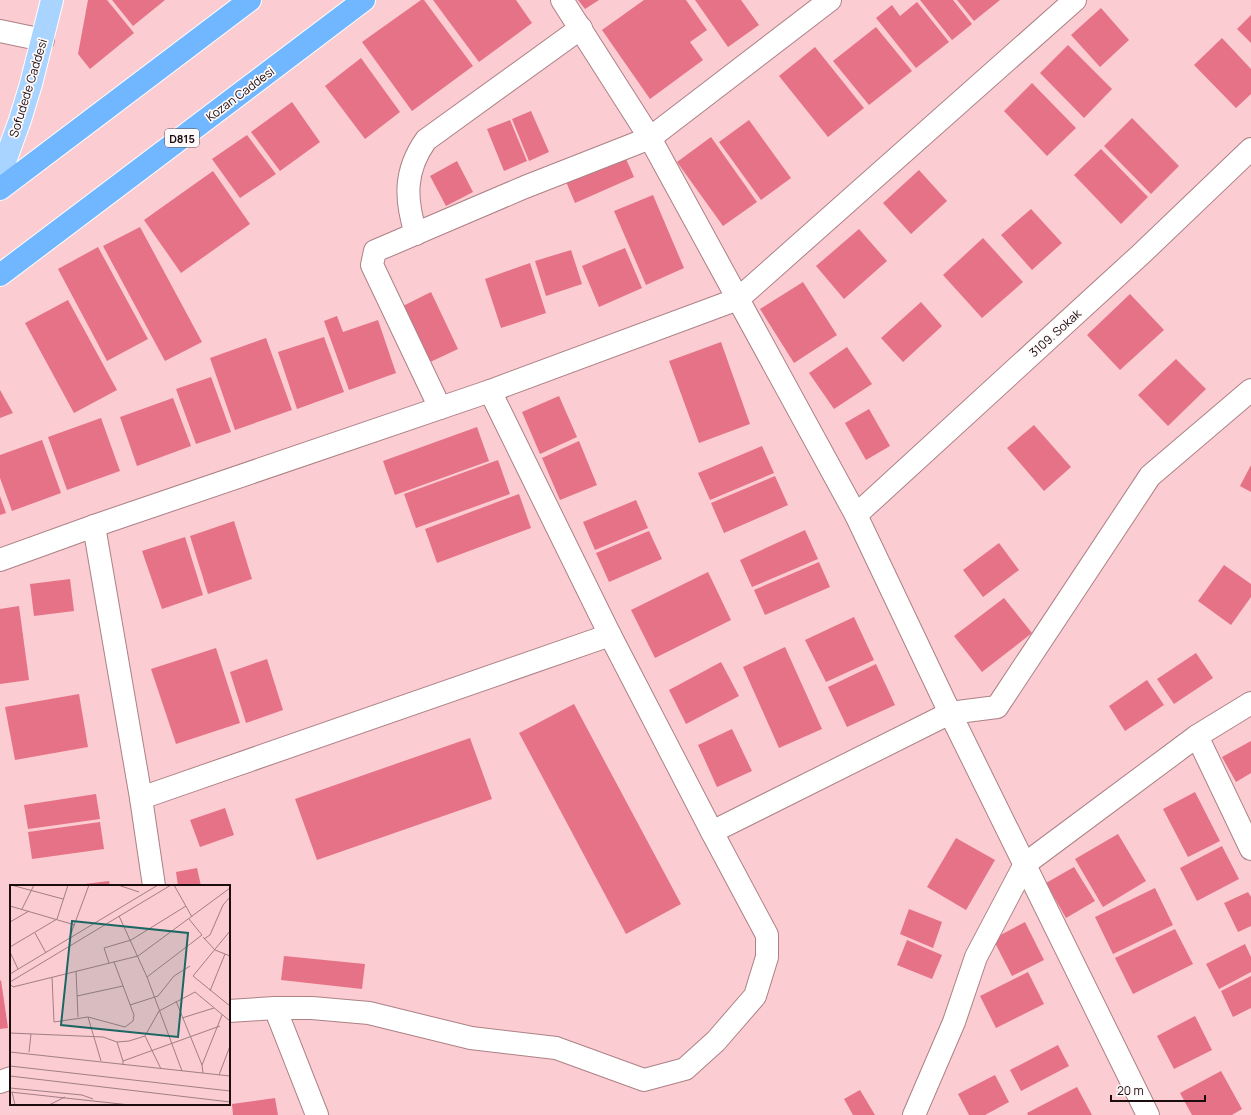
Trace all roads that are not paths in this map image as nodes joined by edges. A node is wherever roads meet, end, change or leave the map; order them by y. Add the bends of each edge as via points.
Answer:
1 (52, 0) edge
2 (250, 0) edge
3 (364, 0) edge
4 (562, 0) edge
5 (830, 0) edge
6 (1075, 0) edge
7 (580, 28) junction
8 (0, 31) edge
9 (43, 40) junction
10 (650, 138) junction
11 (1251, 149) edge
12 (0, 175) edge
13 (0, 189) edge
14 (416, 234) junction
15 (0, 276) edge
16 (738, 299) junction
17 (1251, 390) edge
18 (490, 391) junction
19 (440, 408) junction
20 (856, 515) junction
21 (94, 526) junction
22 (0, 560) edge
23 (610, 635) junction
24 (1251, 703) edge
25 (950, 713) junction
26 (1197, 736) junction
27 (141, 798) junction
28 (712, 832) junction
29 (1251, 849) edge
30 (1025, 864) junction
31 (154, 885) edge
32 (275, 1008) junction
33 (230, 1010) edge
34 (10, 1078) edge
35 (0, 1082) edge
36 (317, 1115) edge
37 (914, 1115) edge
38 (1148, 1115) edge

1 - 9 main road, Sofudede Caddesi
2 - 13 highway
3 - 15 highway, Kozan Caddesi / D815
4 - 7 street
5 - 10 street
6 - 16 street
7 - 10 street
7 - 14 street via 426,140 412,162 409,176 410,216
8 - 9 street
9 - 12 main road, Sofudede Caddesi via 20,120
10 - 14 street via 525,187
10 - 16 street
11 - 20 street, 3109. Sokak via 1140,256
14 - 19 street via 375,251 372,265
16 - 18 street
16 - 20 street
17 - 25 street via 1150,476 997,708
18 - 19 street
18 - 23 street
19 - 21 street
20 - 25 street
21 - 22 street
21 - 27 street
23 - 27 street
23 - 28 street
24 - 26 street
25 - 28 street
25 - 30 street
26 - 29 street
26 - 30 street
27 - 31 street
28 - 32 street via 767,935 767,957 755,996 716,1041 685,1069 644,1080 556,1048 471,1038 369,1013
30 - 37 street via 976,957 954,1022
30 - 38 street
32 - 33 street
32 - 36 street
34 - 35 street

